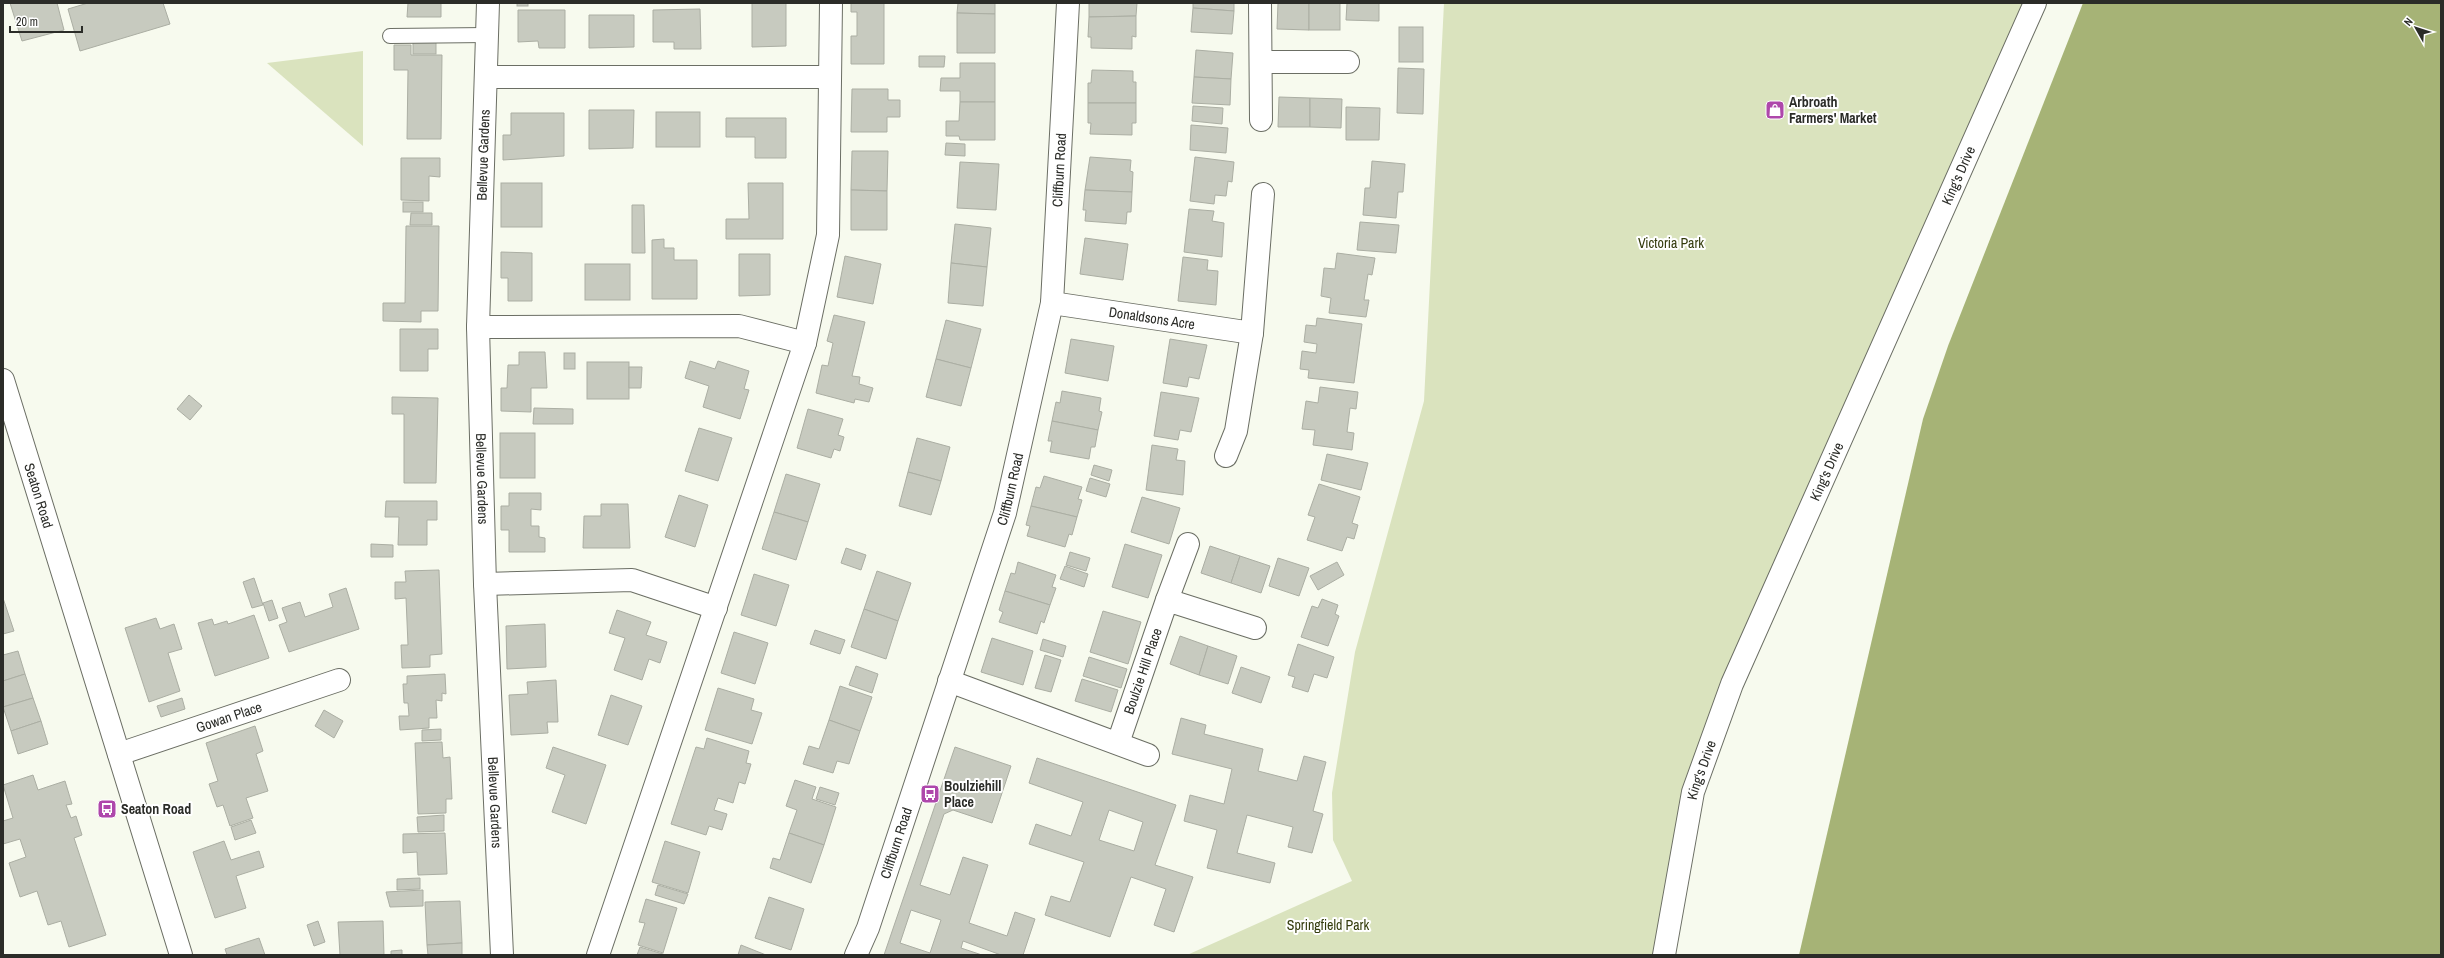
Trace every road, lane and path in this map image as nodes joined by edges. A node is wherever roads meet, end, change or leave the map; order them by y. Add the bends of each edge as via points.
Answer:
1 (488, 3) edge
2 (831, 3) edge
3 (1068, 3) edge
4 (1260, 3) edge
5 (2035, 3) edge
6 (487, 35) junction
7 (390, 36) dead end
8 (1260, 62) junction
9 (1348, 62) dead end
10 (830, 76) junction
11 (486, 77) junction
12 (1261, 120) dead end
13 (1263, 194) dead end
14 (1052, 303) junction
15 (478, 327) junction
16 (1252, 333) junction
17 (805, 343) junction
18 (3, 380) edge
19 (1226, 456) dead end
20 (1188, 544) dead end
21 (485, 584) junction
22 (1167, 600) junction
23 (716, 608) junction
24 (1255, 628) dead end
25 (339, 680) dead end
26 (949, 681) junction
27 (1118, 743) junction
28 (119, 754) junction
29 (1148, 756) dead end
30 (181, 955) edge
31 (502, 955) edge
32 (598, 955) edge
33 (856, 955) edge
34 (1664, 955) edge

1 - 6 street, Bellevue Gardens
2 - 10 street
3 - 14 street, Cliffburn Road
4 - 8 street
5 - 34 street, King's Drive via 1732,684 1693,792
6 - 7 lane
6 - 11 street, Bellevue Gardens
8 - 9 street
8 - 12 street
10 - 11 street
10 - 17 street via 828,235
11 - 15 street, Bellevue Gardens
13 - 16 street
14 - 16 street, Donaldsons Acre
14 - 26 street, Cliffburn Road via 1004,513
15 - 17 street via 739,326
15 - 21 street, Bellevue Gardens
16 - 19 street via 1236,431
17 - 23 street
18 - 28 street, Seaton Road
20 - 22 street, Boulzie Hill Place
21 - 23 street via 632,580
21 - 31 street, Bellevue Gardens
22 - 24 street
22 - 27 street, Boulzie Hill Place
23 - 32 street
25 - 28 street, Gowan Place
26 - 27 street
26 - 33 street, Cliffburn Road via 868,928
27 - 29 street
28 - 30 street, Seaton Road

